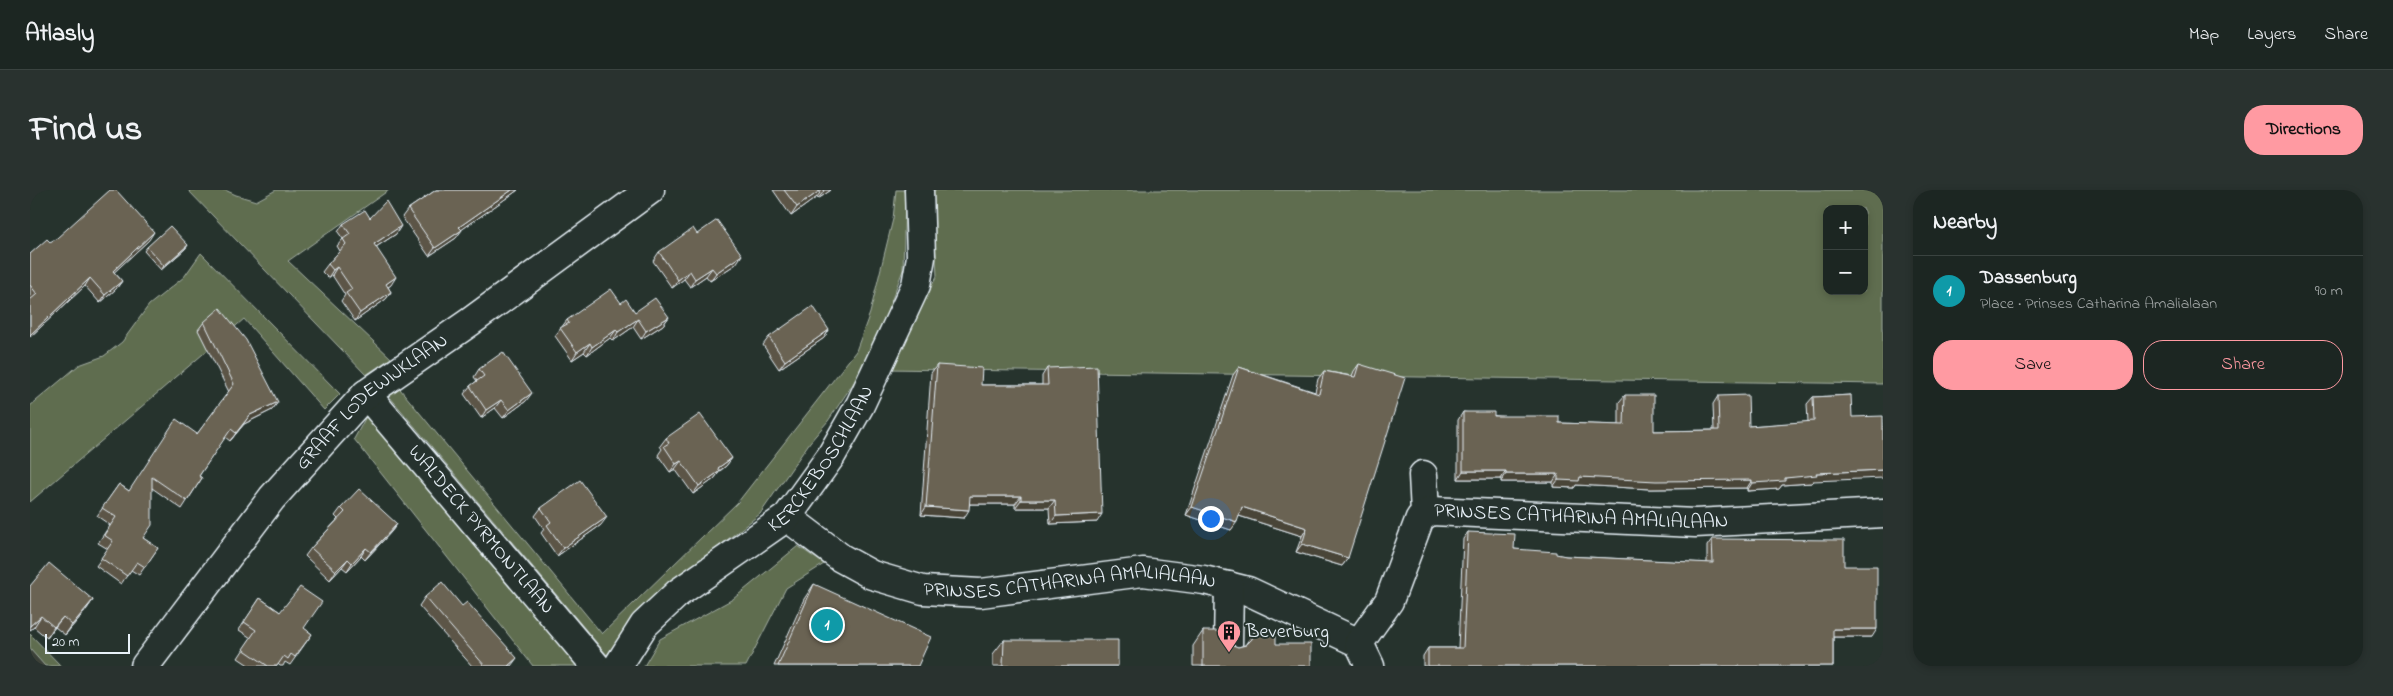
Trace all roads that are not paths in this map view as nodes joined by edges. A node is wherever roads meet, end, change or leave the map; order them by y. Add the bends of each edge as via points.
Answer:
1 (650, 190) edge
2 (919, 190) edge
3 (366, 394) junction
4 (1423, 474) dead end
5 (1425, 513) junction
6 (1883, 513) edge
7 (787, 517) junction
8 (1229, 586) junction
9 (1228, 646) edge
10 (1365, 654) edge
11 (146, 666) edge
12 (596, 666) edge
13 (618, 666) edge

1 - 3 street, GRAAF LODEWIJKLAAN
2 - 7 street, KERCKEBOSCHLAAN via 921,257 916,285 849,425
3 - 11 street, GRAAF LODEWIJKLAAN via 272,498
3 - 12 street, WALDECK PYRMONTLAAN
4 - 5 street
5 - 6 street, PRINSES CATHARINA AMALIALAAN via 1695,523
5 - 10 street, PRINSES CATHARINA AMALIALAAN via 1420,518
7 - 8 street, PRINSES CATHARINA AMALIALAAN via 841,558 872,575 923,590 981,593 1143,572
7 - 13 street, KERCKEBOSCHLAAN via 678,593 644,625
8 - 9 street
8 - 10 street, PRINSES CATHARINA AMALIALAAN via 1248,591

